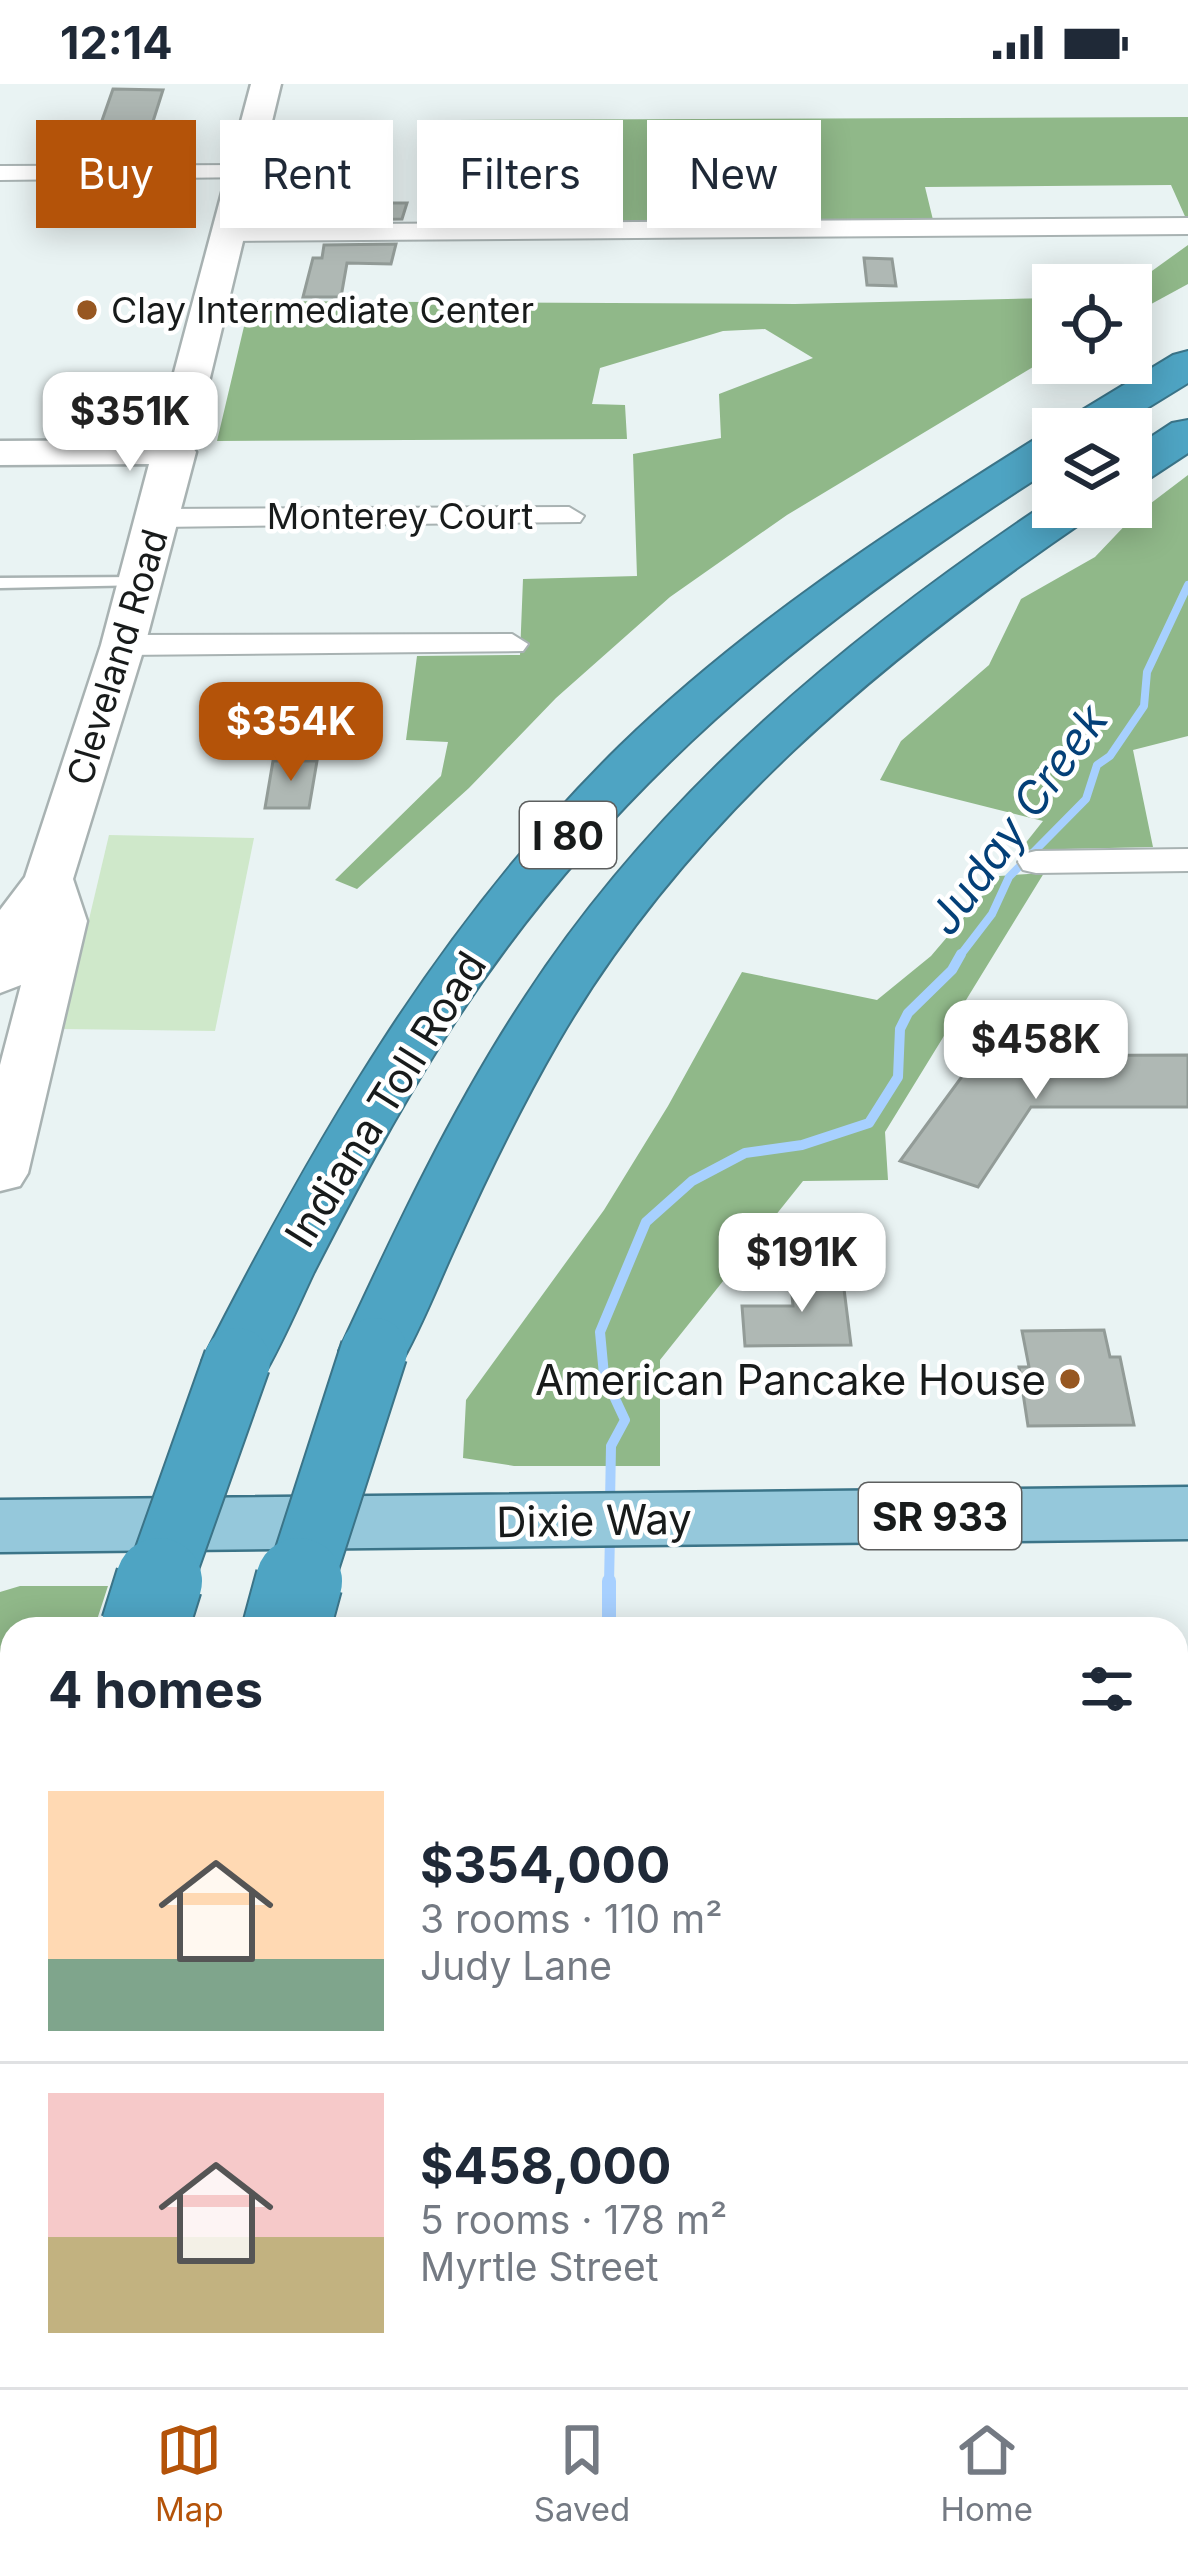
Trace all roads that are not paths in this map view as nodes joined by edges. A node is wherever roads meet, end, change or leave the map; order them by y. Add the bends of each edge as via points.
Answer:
1 (266, 84) edge
2 (258, 120) edge
3 (220, 172) edge
4 (0, 173) edge
5 (1188, 226) edge
6 (231, 228) edge
7 (230, 233) junction
8 (1188, 364) edge
9 (1116, 408) edge
10 (1188, 433) edge
11 (176, 452) junction
12 (0, 453) edge
13 (1152, 456) edge
14 (1032, 461) edge
15 (569, 516) dead end
16 (158, 518) junction
17 (1044, 528) edge
18 (141, 582) junction
19 (0, 583) edge
20 (512, 644) dead end
21 (123, 645) junction
22 (1188, 860) edge
23 (1036, 862) dead end
24 (49, 879) junction
25 (0, 978) edge
26 (0, 1173) edge
27 (1188, 1513) edge
28 (0, 1526) edge
29 (148, 1617) edge
30 (289, 1617) edge

1 - 2 main road, Cleveland Road
3 - 4 street
5 - 7 street
6 - 7 main road, Cleveland Road
7 - 11 main road, Cleveland Road
8 - 9 highway
10 - 13 highway
11 - 12 main road
11 - 16 main road, Cleveland Road
14 - 29 highway, Indiana Toll Road / I 80, bridge via 788,628 678,721 576,825 481,941 399,1058 296,1240 237,1361
15 - 16 street, Monterey Court
16 - 18 main road, Cleveland Road
17 - 30 highway, I 80, bridge via 873,651 790,723 669,850 556,996 478,1131 374,1351
18 - 19 lane
18 - 21 main road, Cleveland Road
20 - 21 street
21 - 24 main road, Cleveland Road
22 - 23 street
24 - 25 main road, Cleveland Road via 17,921
24 - 26 main road, Cleveland Road via 62,921
27 - 28 main road, Dixie Way / SR 933

